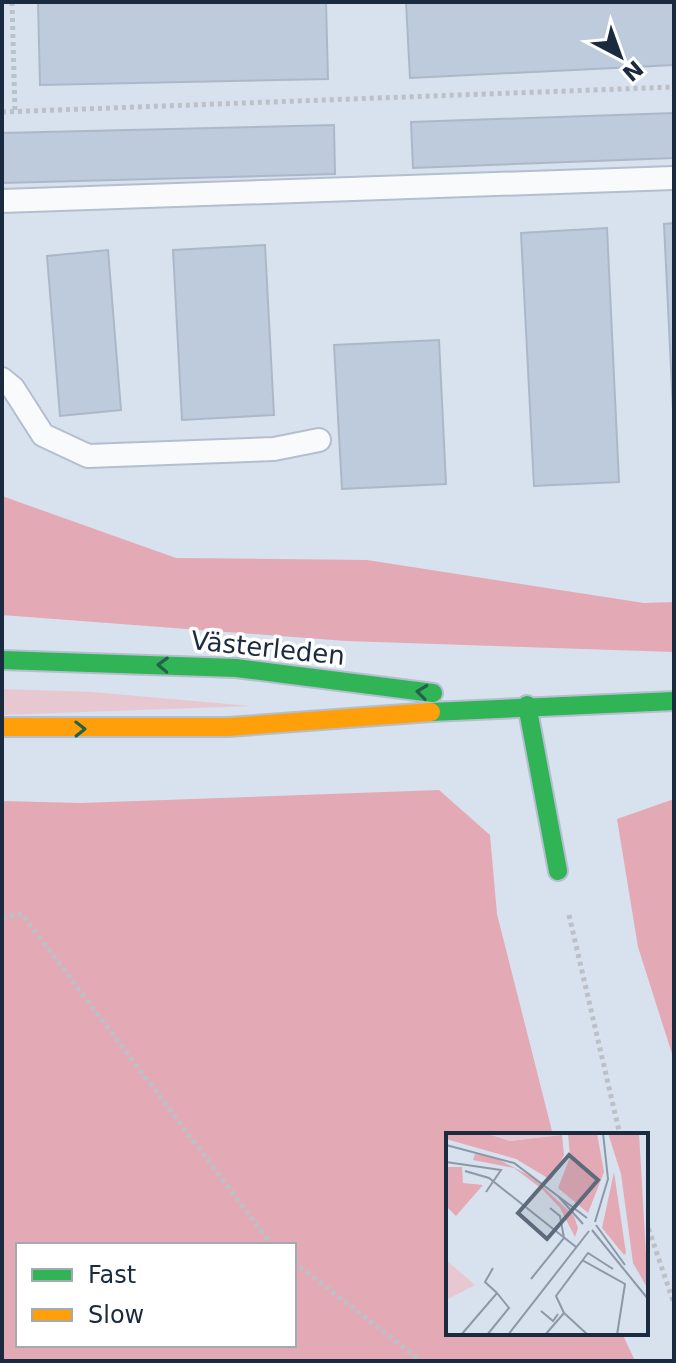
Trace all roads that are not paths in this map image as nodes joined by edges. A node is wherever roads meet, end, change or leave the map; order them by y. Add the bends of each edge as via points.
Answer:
1 (674, 178) edge
2 (2, 201) edge
3 (2, 379) edge
4 (319, 440) dead end
5 (2, 660) edge
6 (674, 701) edge
7 (527, 705) junction
8 (2, 727) edge
9 (558, 871) road end

1 - 2 lane
3 - 4 lane via 43,435 88,456 274,449
7 -> 5 street, Västerleden via 236,668
6 - 7 street, Västerleden
8 -> 7 street, Västerleden via 228,727
7 - 9 street

